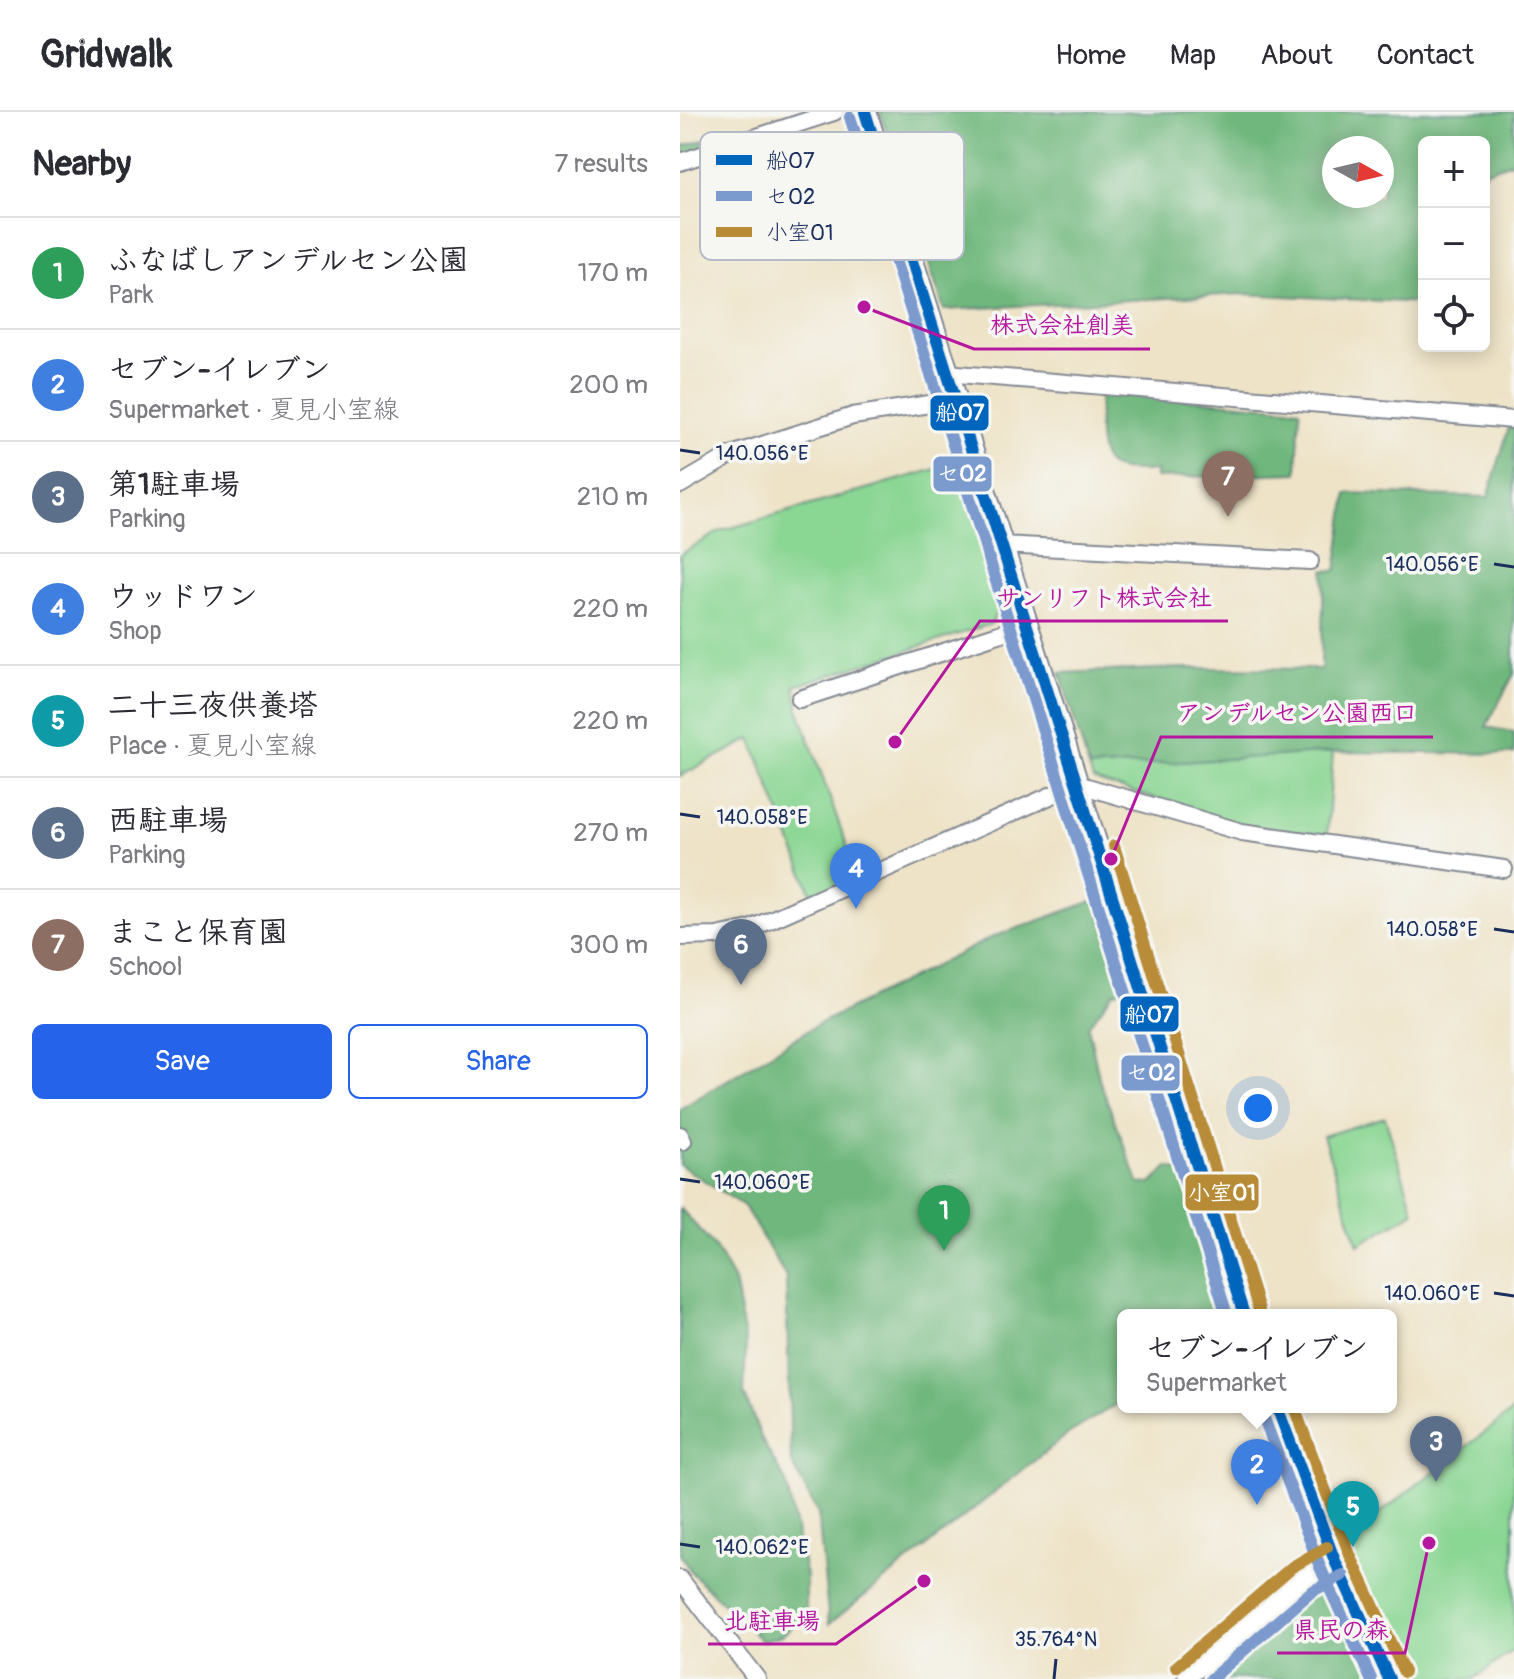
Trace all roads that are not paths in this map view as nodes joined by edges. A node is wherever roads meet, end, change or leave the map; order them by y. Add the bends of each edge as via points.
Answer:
1 (834, 112) edge
2 (865, 112) edge
3 (772, 132) edge
4 (871, 132) edge
5 (700, 156) edge
6 (680, 162) edge
7 (911, 260) edge
8 (946, 373) junction
9 (955, 400) junction
10 (1514, 420) edge
11 (680, 485) edge
12 (1000, 545) junction
13 (1310, 561) dead end
14 (1026, 625) junction
15 (800, 699) dead end
16 (1077, 784) junction
17 (1504, 869) dead end
18 (680, 937) edge
19 (1242, 1309) edge
20 (1279, 1413) edge
21 (1335, 1561) junction
22 (680, 1579) edge
23 (757, 1679) edge
24 (1186, 1679) edge
25 (1389, 1679) edge

1 - 3 street
2 - 4 main road
5 - 6 street
7 - 8 main road
8 - 9 main road
8 - 10 street
9 - 11 street via 853,416 731,455
9 - 12 main road
12 - 13 street
12 - 14 main road
14 - 15 street
14 - 16 main road
16 - 17 street via 1242,832
16 - 18 street via 750,929
16 - 19 main road
20 - 21 main road
21 - 24 street via 1302,1579
21 - 25 main road
22 - 23 street

